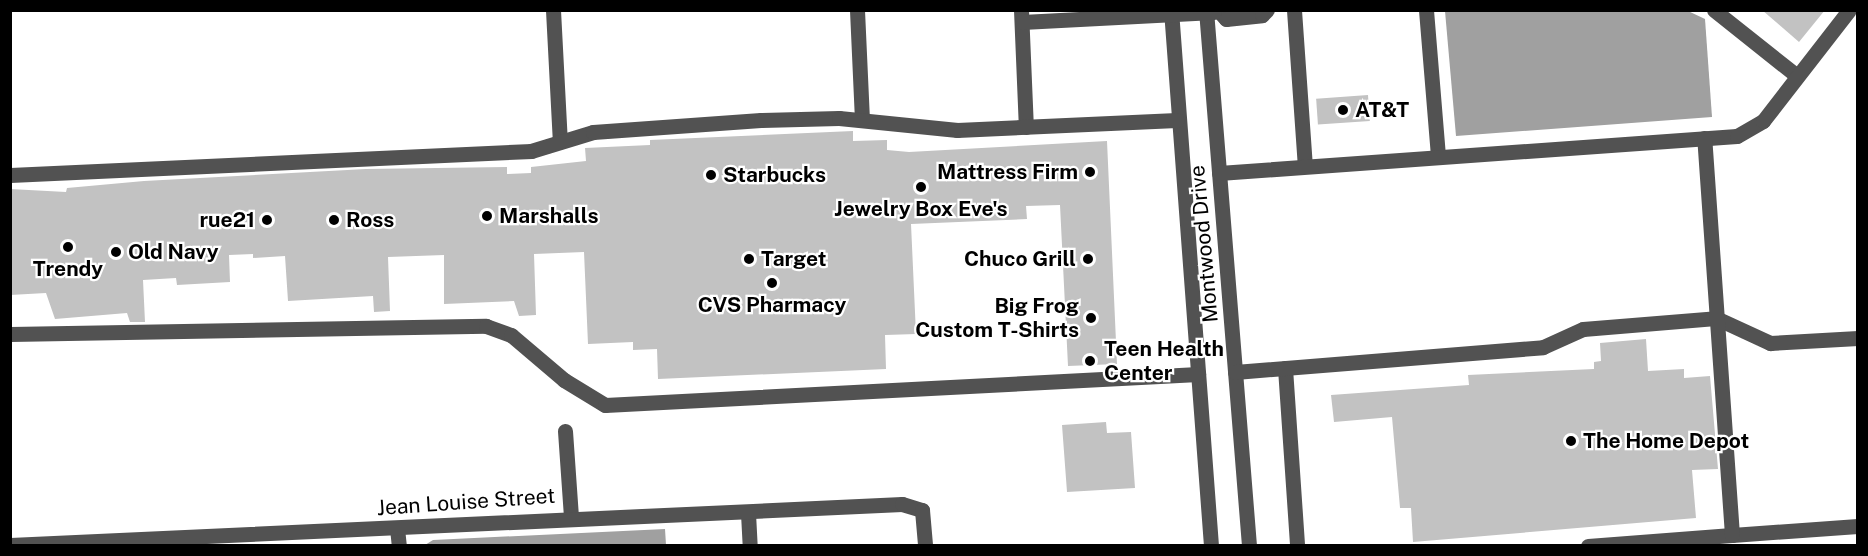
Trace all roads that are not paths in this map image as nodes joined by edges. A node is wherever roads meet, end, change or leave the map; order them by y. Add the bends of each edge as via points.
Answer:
1 (553, 10) edge
2 (857, 10) edge
3 (1267, 10) edge
4 (1294, 10) edge
5 (1426, 10) edge
6 (1714, 10) edge
7 (1212, 11) edge
8 (1171, 13) edge
9 (1852, 14) edge
10 (1022, 16) edge
11 (1797, 76) junction
12 (862, 120) junction
13 (1177, 120) junction
14 (1026, 127) junction
15 (1704, 138) junction
16 (560, 142) junction
17 (1438, 157) junction
18 (1305, 166) junction
19 (1219, 173) junction
20 (10, 175) edge
21 (1716, 318) junction
22 (10, 334) edge
23 (1857, 338) edge
24 (1285, 368) junction
25 (1235, 372) junction
26 (1198, 374) junction
27 (565, 430) dead end
28 (748, 513) junction
29 (571, 516) junction
30 (1857, 526) edge
31 (397, 528) junction
32 (1732, 535) junction
33 (222, 540) edge
34 (10, 544) edge
35 (399, 546) edge
36 (750, 546) edge
37 (925, 546) edge
38 (1211, 546) edge
39 (1249, 546) edge
40 (1297, 546) edge
41 (1588, 546) edge

1 - 16 street
2 - 12 street
3 - 7 street via 1262,15 1226,19
4 - 18 street
5 - 17 street
6 - 11 street
7 - 8 street
7 - 19 street, Montwood Drive
8 - 10 street
8 - 13 street, Montwood Drive
9 - 11 street
10 - 14 street
11 - 15 street via 1751,131
12 - 14 street via 957,130
12 - 16 street via 761,120 611,130
13 - 14 street
13 - 26 street, Montwood Drive
15 - 17 street
15 - 21 street
16 - 20 street via 531,151
17 - 18 street
18 - 19 street
19 - 25 street, Montwood Drive
21 - 23 street via 1770,343
21 - 24 street via 1583,329 1543,347
21 - 32 street
22 - 26 street via 486,326 511,335 564,380 605,405
24 - 25 street
24 - 40 street
25 - 39 street, Montwood Drive
26 - 38 street, Montwood Drive
27 - 29 street
28 - 29 street, Jean Louise Street
28 - 36 street
28 - 37 street, Jean Louise Street via 888,504 922,510
29 - 31 street, Jean Louise Street
30 - 32 street
31 - 33 street, Jean Louise Street
31 - 35 street
32 - 41 street
33 - 34 street, Jean Louise Street

